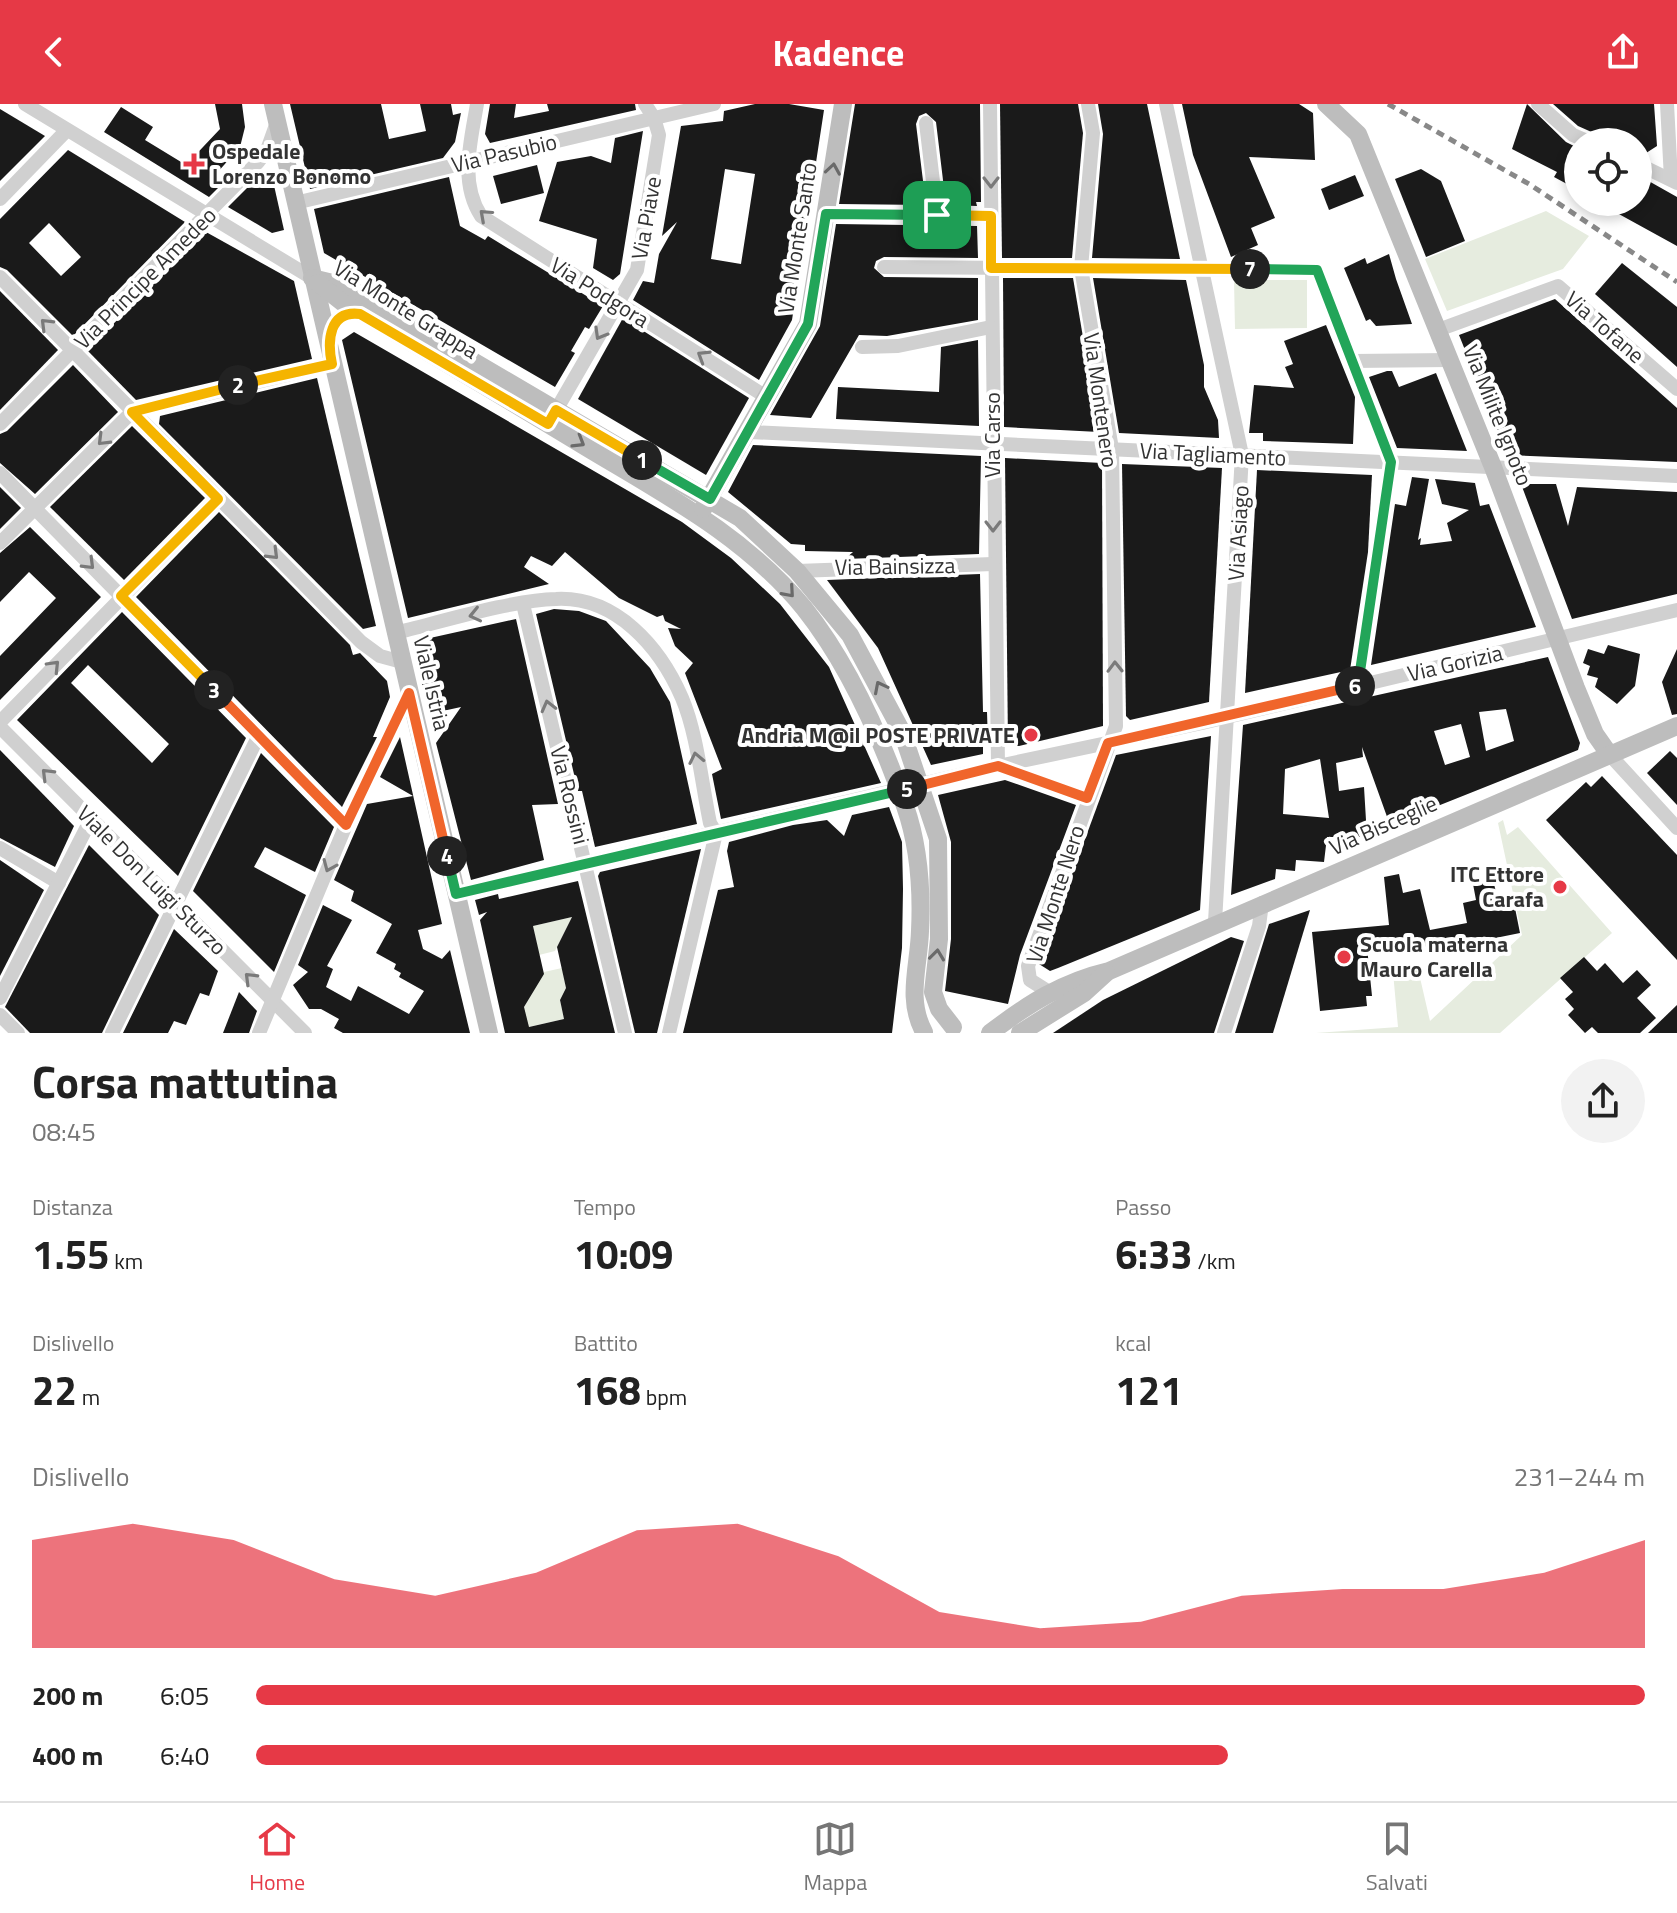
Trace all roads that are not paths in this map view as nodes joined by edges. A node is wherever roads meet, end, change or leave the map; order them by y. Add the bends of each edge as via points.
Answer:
1 (25, 104) edge
2 (477, 104) edge
3 (645, 104) edge
4 (714, 104) edge
5 (843, 104) edge
6 (990, 104) edge
7 (1088, 104) edge
8 (1166, 104) edge
9 (1326, 104) edge
10 (1538, 104) edge
11 (1667, 104) edge
12 (38, 108) edge
13 (275, 113) edge
14 (654, 118) junction
15 (926, 123) dead end
16 (1565, 128) edge
17 (67, 130) junction
18 (468, 161) junction
19 (1652, 171) edge
20 (1674, 181) edge
21 (0, 199) edge
22 (295, 203) junction
23 (826, 214) junction
24 (937, 215) junction
25 (207, 216) junction
26 (991, 216) junction
27 (884, 267) dead end
28 (991, 268) junction
29 (1081, 268) junction
30 (1203, 269) junction
31 (0, 277) edge
32 (312, 278) junction
33 (618, 303) junction
34 (367, 316) junction
35 (991, 327) junction
36 (1438, 330) junction
37 (328, 345) junction
38 (862, 347) dead end
39 (73, 351) junction
40 (1450, 360) junction
41 (1352, 361) junction
42 (332, 364) junction
43 (1677, 389) edge
44 (768, 398) junction
45 (132, 412) junction
46 (552, 417) junction
47 (0, 424) edge
48 (749, 432) junction
49 (992, 444) junction
50 (1112, 449) junction
51 (1242, 455) junction
52 (1391, 462) junction
53 (1493, 467) junction
54 (0, 473) edge
55 (1677, 476) edge
56 (218, 499) junction
57 (710, 499) junction
58 (34, 509) junction
59 (700, 515) junction
60 (0, 543) edge
61 (993, 564) junction
62 (797, 571) junction
63 (121, 596) junction
64 (523, 604) junction
65 (1677, 610) edge
66 (395, 633) junction
67 (1560, 639) junction
68 (402, 662) junction
69 (1358, 685) junction
70 (409, 693) junction
71 (1228, 715) junction
72 (0, 724) edge
73 (1677, 726) edge
74 (259, 735) junction
75 (1108, 743) junction
76 (1609, 754) junction
77 (998, 766) junction
78 (921, 785) junction
79 (899, 790) junction
80 (1087, 798) junction
81 (91, 819) junction
82 (346, 825) junction
83 (1677, 828) edge
84 (716, 833) junction
85 (0, 848) edge
86 (587, 864) junction
87 (59, 883) junction
88 (456, 894) junction
89 (1262, 903) junction
90 (176, 906) junction
91 (1215, 922) junction
92 (1109, 971) junction
93 (1049, 992) junction
94 (0, 998) edge
95 (273, 1001) junction
96 (0, 1015) edge
97 (958, 1030) edge
98 (923, 1032) edge
99 (18, 1033) edge
100 (112, 1033) edge
101 (259, 1033) edge
102 (305, 1033) edge
103 (489, 1033) edge
104 (625, 1033) edge
105 (669, 1033) edge
106 (990, 1033) edge
107 (1020, 1033) edge
108 (1224, 1033) edge

1 - 12 street
2 - 18 street, Via Podgora
3 - 14 street
4 - 14 street, Via Pasubio
23 -> 5 main road, Via Monte Santo
6 -> 26 street, Via Carso
7 - 29 street, Via Montenero via 1093,133
8 - 30 street, Via Asiago
9 - 36 main road, Via Milite Ignoto via 1358,134
10 - 16 street
11 - 20 street
12 - 17 street
13 - 22 main road, Viale Istria
13 - 25 street, Via Principe Amedeo via 267,150
14 - 18 street, Via Pasubio
14 - 33 street, Via Piave via 659,135 637,270
15 - 24 street
17 - 21 street
17 - 25 street
18 - 22 street, Via Pasubio
33 -> 18 street, Via Podgora via 481,216 473,203
19 - 20 street
22 - 32 main road, Viale Istria
23 - 24 street
23 - 44 main road, Via Monte Santo via 808,324
24 - 26 street
25 - 32 street
25 - 39 street, Via Principe Amedeo
26 - 28 street, Via Carso
27 - 28 street
28 - 29 street
28 - 35 street, Via Carso
29 - 30 street
29 - 50 street, Via Montenero
30 - 41 street via 1317,270
30 - 51 street, Via Asiago
39 -> 31 street
32 - 34 main road, Via Monte Grappa
32 - 37 main road, Viale Istria
32 - 46 main road, Via Monte Grappa via 345,286
44 -> 33 street, Via Podgora
33 -> 46 street, Via Piave
34 - 37 main road via 352,313 339,319
34 - 46 main road, Via Monte Grappa
35 - 38 street via 898,346
35 - 49 street, Via Carso
36 - 40 main road, Via Milite Ignoto
36 - 43 street, Via Tofane via 1558,286
37 - 42 main road, Viale Istria
39 - 45 street
39 - 47 street, Via Principe Amedeo
40 - 41 street
40 - 53 main road, Via Milite Ignoto
41 - 52 street
42 - 45 street
42 - 66 main road, Viale Istria
44 - 48 main road, Via Monte Santo
45 - 56 street
45 -> 58 street
46 - 57 main road, Via Monte Grappa
46 -> 59 main road, Via Monte Grappa
48 - 49 street, Via Tagliamento
48 - 57 main road, Via Monte Santo
49 - 50 street, Via Tagliamento
49 -> 61 street, Via Carso
50 - 51 street, Via Tagliamento
75 -> 50 street, Via Montenero via 1116,726
51 - 52 street, Via Tagliamento
51 - 71 street, Via Asiago
52 - 53 street, Via Tagliamento
52 - 69 street
53 - 55 street, Via Tagliamento
53 - 67 main road, Via Milite Ignoto
54 - 58 street
56 - 63 street
56 -> 68 street via 361,642 380,656
57 - 59 main road
57 - 62 main road, Via Monte Grappa via 740,518
58 - 60 street
58 -> 63 street
59 -> 79 main road, Via Monte Grappa via 779,580 835,650
61 - 62 street, Via Bainsizza
61 - 77 street, Via Carso
78 -> 62 main road, Via Monte Grappa via 875,677 850,635
72 -> 63 street
63 - 74 street
64 -> 66 street
84 -> 64 street via 683,700 645,640 602,605 555,598
86 -> 64 street, Via Rossini
65 - 67 street, Via Gorizia
66 - 68 main road, Viale Istria
67 - 69 street, Via Gorizia
67 - 76 main road, Via Milite Ignoto via 1595,734
68 - 70 main road, Viale Istria
69 - 71 street, Via Gorizia
70 - 82 street
70 - 88 main road, Viale Istria
71 - 75 street, Via Gorizia
71 - 91 street, Via Asiago
81 -> 72 street, Viale Don Luigi Sturzo
73 - 76 main road, Via Bisceglie
74 - 82 street
74 - 90 street
75 - 77 street, Via Gorizia
75 - 80 street, Via Monte Nero
76 - 83 street
76 - 89 main road, Via Bisceglie
77 - 78 street, Via Gorizia
77 - 80 street
78 - 79 street
97 -> 78 main road, Via Monte Grappa via 939,1009 933,992 939,939 938,839
79 - 84 street
79 - 98 main road, Via Monte Grappa via 917,842 920,931 913,999
80 - 93 street, Via Monte Nero via 1028,966 1030,980
81 - 87 street
81 - 90 street, Viale Don Luigi Sturzo
82 -> 95 street
84 - 86 street
84 - 105 street
85 - 87 street
86 - 88 street
86 - 104 street, Via Rossini
87 - 94 street
88 - 103 main road, Viale Istria
89 - 91 main road, Via Bisceglie
89 - 108 street
95 -> 90 street, Viale Don Luigi Sturzo
90 - 100 street
91 - 92 main road, Via Bisceglie
92 - 93 main road, Via Bisceglie via 1074,979
92 - 107 main road, Via Bisceglie
93 - 106 main road, Via Bisceglie
95 - 101 street
95 - 102 street, Viale Don Luigi Sturzo
96 - 99 street
97 - 98 main road via 933,1027

